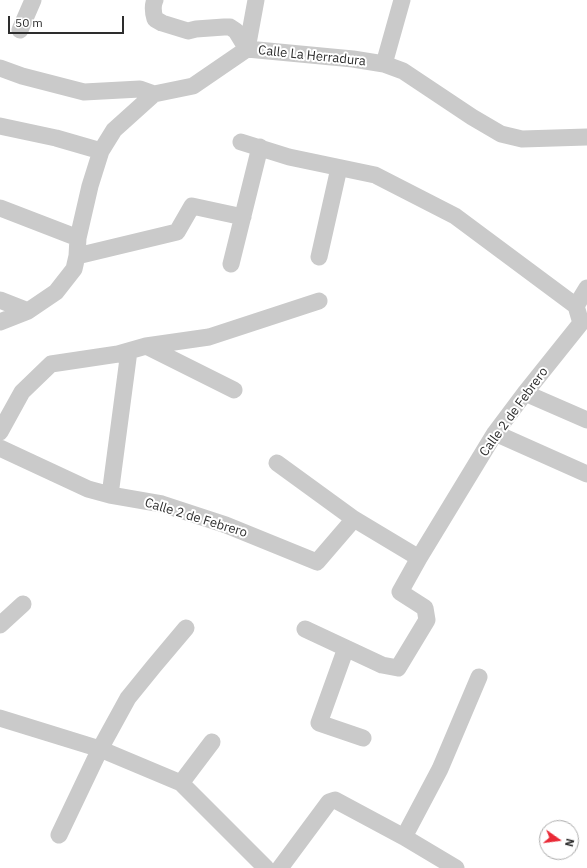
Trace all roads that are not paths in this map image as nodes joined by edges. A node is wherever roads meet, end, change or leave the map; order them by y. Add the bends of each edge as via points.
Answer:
1 (33, 0) edge
2 (155, 0) edge
3 (256, 0) edge
4 (402, 0) edge
5 (20, 30) dead end
6 (247, 49) junction
7 (384, 64) junction
8 (0, 68) edge
9 (154, 94) junction
10 (0, 126) edge
11 (587, 137) edge
12 (241, 142) dead end
13 (260, 147) junction
14 (101, 151) junction
15 (340, 168) junction
16 (0, 208) edge
17 (243, 217) junction
18 (78, 238) junction
19 (77, 256) junction
20 (319, 257) dead end
21 (231, 264) dead end
22 (587, 288) edge
23 (0, 300) edge
24 (319, 301) dead end
25 (576, 306) junction
26 (28, 311) junction
27 (0, 322) edge
28 (146, 346) junction
29 (129, 351) junction
30 (234, 390) dead end
31 (525, 393) junction
32 (587, 420) edge
33 (0, 432) edge
34 (495, 433) junction
35 (0, 448) edge
36 (277, 463) dead end
37 (587, 474) edge
38 (110, 495) junction
39 (354, 519) junction
40 (419, 558) junction
41 (23, 604) dead end
42 (0, 625) edge
43 (186, 628) dead end
44 (305, 629) dead end
45 (346, 648) junction
46 (479, 677) dead end
47 (0, 718) edge
48 (363, 738) dead end
49 (212, 742) dead end
50 (100, 749) junction
51 (180, 783) junction
52 (59, 835) dead end
53 (404, 837) junction
54 (266, 868) edge
55 (280, 868) edge
56 (456, 868) edge

1 - 5 street
2 - 6 street via 154,13 156,19 162,23 188,31 230,27 236,31
3 - 6 street
4 - 7 street
6 - 7 street, Calle La Herradura
6 - 9 street, Calle La Herradura via 193,86
7 - 11 street, Calle La Herradura via 403,71 501,134 522,138
8 - 9 street via 84,92 140,89
9 - 14 street via 114,130
10 - 14 street
12 - 13 street
13 - 15 street via 289,157
13 - 17 street
14 - 18 street
15 - 20 street
15 - 25 street via 375,175 455,216
16 - 18 street
17 - 19 street via 192,206 177,232
17 - 21 street
18 - 19 street
19 - 26 street via 74,269 56,292
22 - 25 street
23 - 26 street
24 - 28 street via 209,337
25 - 31 street, Calle 2 de Febrero via 581,323
26 - 27 street
28 - 29 street
28 - 30 street
29 - 33 street via 51,364 22,392
29 - 38 street
31 - 32 street
31 - 34 street, Calle 2 de Febrero
34 - 37 street
34 - 40 street, Calle 2 de Febrero
35 - 38 street, Calle 2 de Febrero via 88,489
36 - 39 street
38 - 39 street, Calle 2 de Febrero via 162,504 226,525 317,562
39 - 40 street
40 - 45 street, Calle 2 de Febrero via 400,592 425,608 427,620 398,668 382,665
41 - 42 street
43 - 50 street via 128,698
44 - 45 street
45 - 48 street via 319,723
46 - 53 street via 440,769
47 - 50 street
49 - 51 street
50 - 51 street
50 - 52 street
51 - 54 street
53 - 55 street via 335,800 329,802
53 - 56 street

